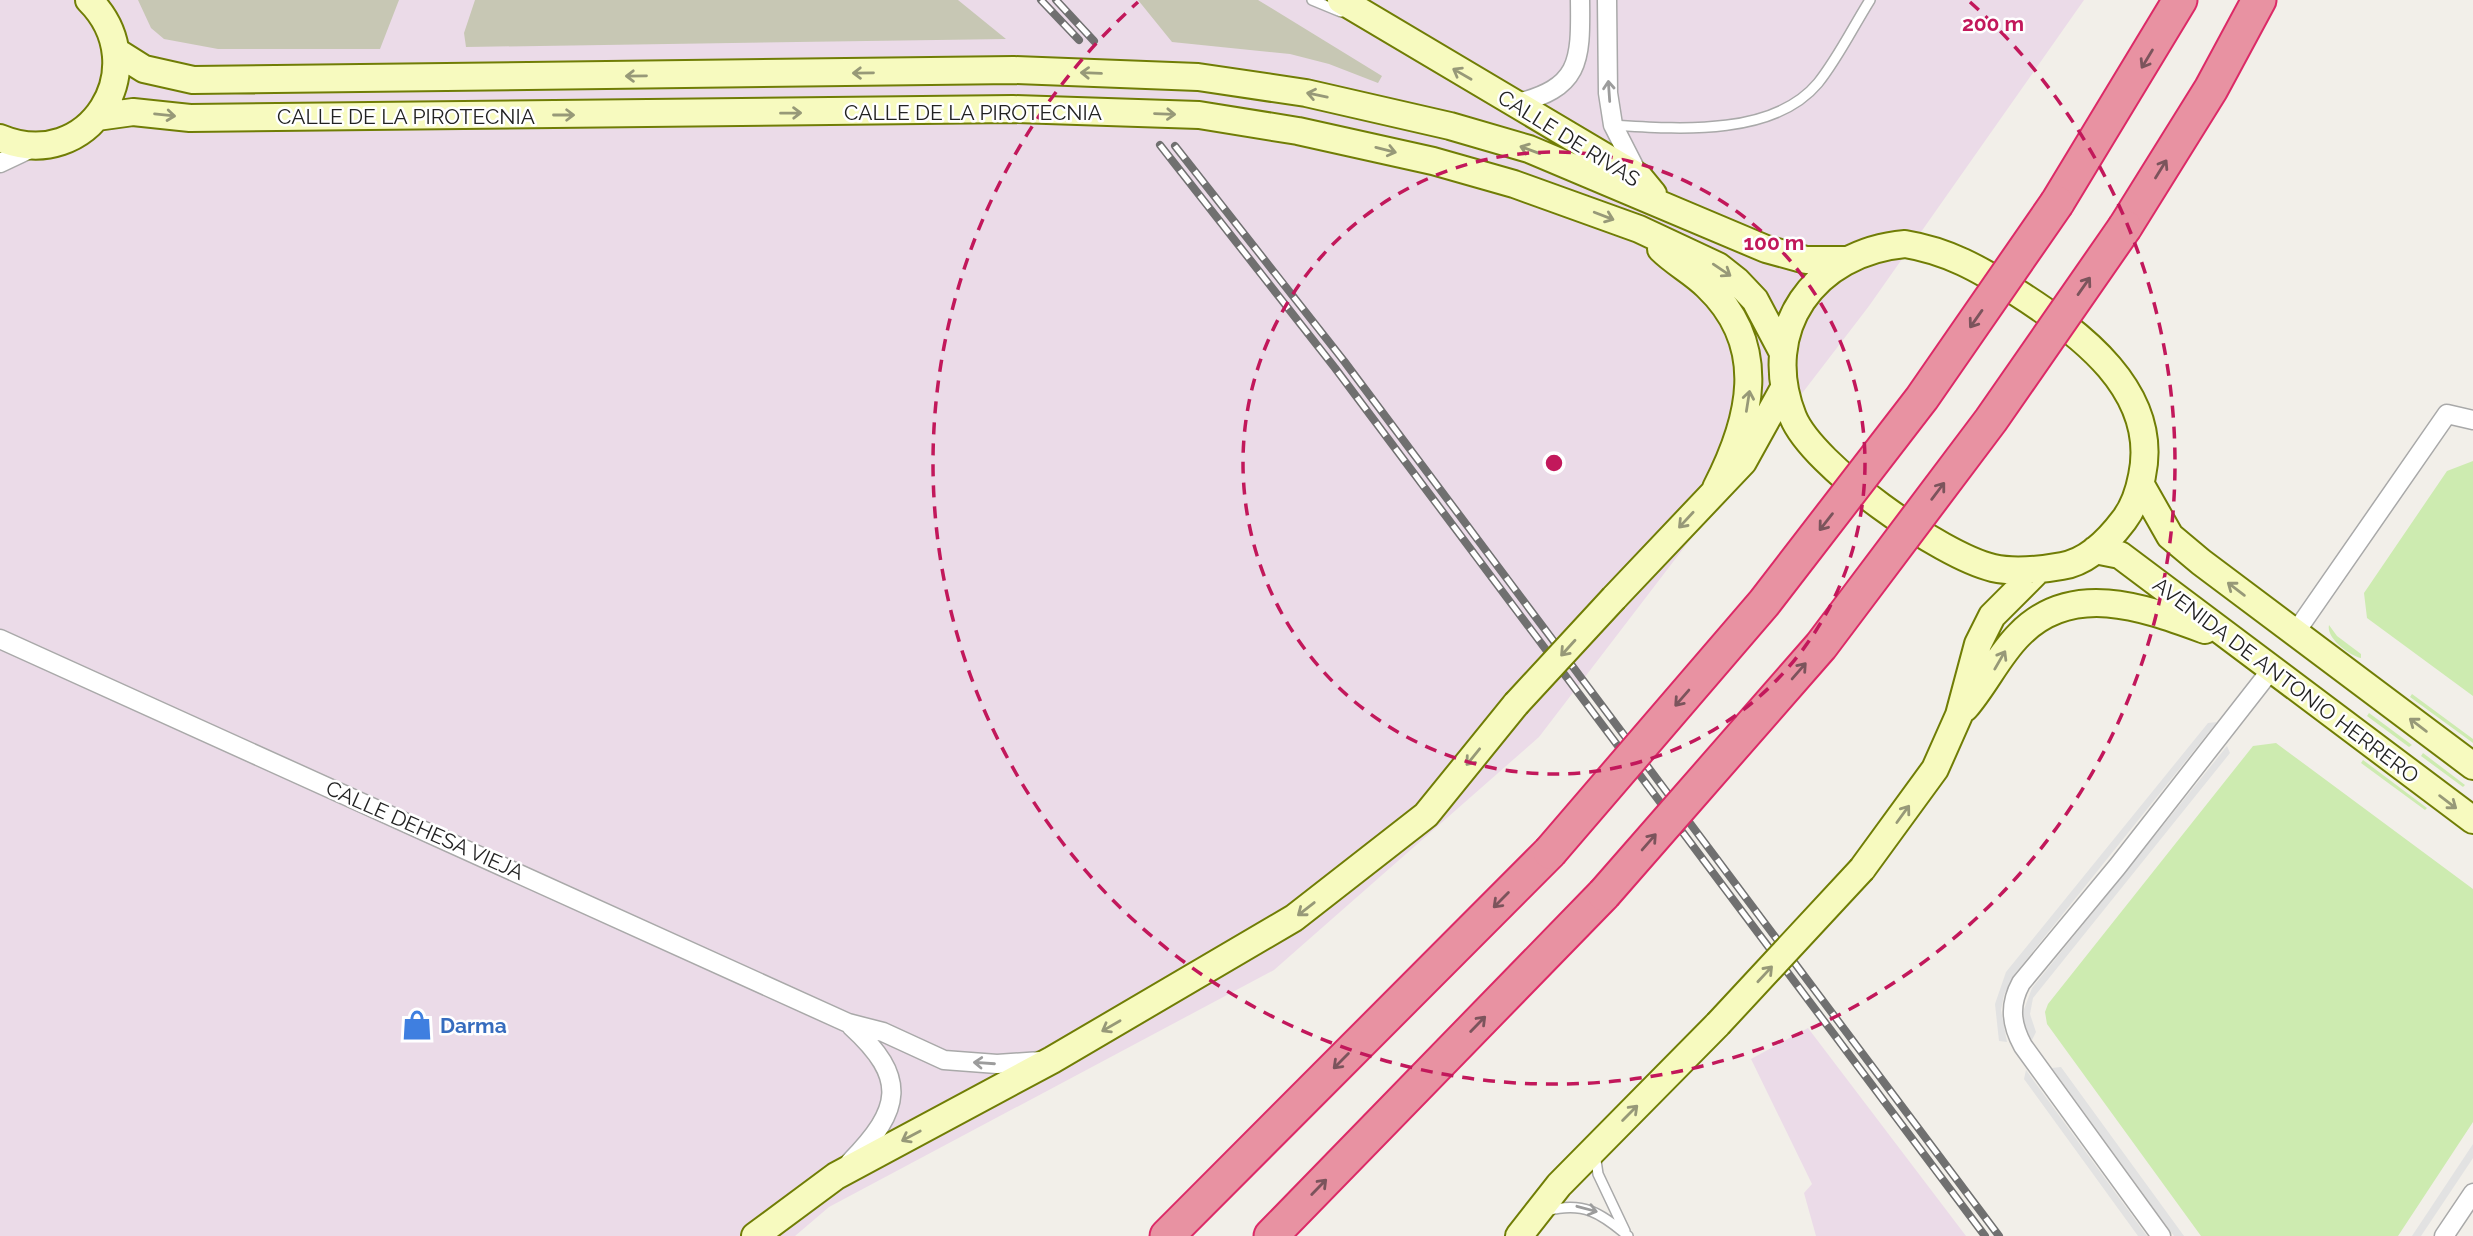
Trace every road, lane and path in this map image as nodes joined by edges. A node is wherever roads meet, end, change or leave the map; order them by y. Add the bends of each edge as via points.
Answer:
1 (89, 0) edge
2 (1312, 0) edge
3 (1341, 0) edge
4 (1580, 0) edge
5 (1607, 0) edge
6 (1870, 0) edge
7 (2180, 0) edge
8 (2259, 0) edge
9 (107, 11) edge
10 (1385, 29) junction
11 (117, 51) junction
12 (1514, 104) junction
13 (97, 117) junction
14 (1613, 125) junction
15 (0, 138) edge
16 (36, 146) junction
17 (0, 163) edge
18 (1639, 177) junction
19 (1661, 204) junction
20 (1639, 229) junction
21 (1844, 260) junction
22 (1782, 351) junction
23 (1784, 387) junction
24 (2473, 419) edge
25 (2141, 485) junction
26 (1716, 488) junction
27 (2095, 550) junction
28 (2036, 571) junction
29 (2295, 633) junction
30 (0, 639) edge
31 (2231, 639) junction
32 (2271, 670) junction
33 (1959, 715) junction
34 (2473, 766) edge
35 (2473, 820) edge
36 (848, 1023) junction
37 (1052, 1060) junction
38 (1594, 1149) junction
39 (836, 1176) junction
40 (2473, 1193) edge
41 (1538, 1213) junction
42 (755, 1236) edge
43 (1167, 1236) edge
44 (1272, 1236) edge
45 (1520, 1236) edge
46 (1628, 1236) edge
47 (2161, 1236) edge
48 (2444, 1236) edge

1 - 9 main road
2 - 10 lane
3 - 10 main road, CALLE DE RIVAS
4 - 12 street via 1581,34 1566,83 1541,97
14 -> 5 street
6 - 14 lane via 1817,84 1773,116 1725,126
7 -> 43 highway, bridge via 2057,203 1922,398 1764,603 1550,852
44 -> 8 highway, bridge via 1604,894 1821,646 1991,420 2125,227 2211,89
9 - 11 main road
12 -> 10 main road, CALLE DE RIVAS
11 - 13 main road via 114,86
19 -> 11 main road, CALLE DE LA PIROTECNIA via 1529,149 1450,126 1306,93 1198,77 1014,70 193,80 144,69
12 - 18 main road, CALLE DE RIVAS
13 - 16 main road via 69,138
13 -> 20 main road, CALLE DE LA PIROTECNIA via 133,112 190,118 1013,109 1199,115 1311,133 1433,161 1514,184
14 - 18 street
15 - 16 main road
16 - 17 street
18 - 19 main road, CALLE DE RIVAS
19 - 21 main road, CALLE DE RIVAS via 1766,249 1807,260
20 -> 22 main road, CALLE DE LA PIROTECNIA via 1737,281 1755,300
26 -> 20 main road via 1735,451 1745,417 1750,385 1747,360 1724,305
21 - 22 main road via 1799,303
21 - 25 main road via 1878,246 1933,248 1963,260 2084,339 2125,390 2140,418 2145,451
22 - 23 main road
23 - 26 main road via 1743,462
23 - 28 main road via 1794,419 1820,454 1884,508 1943,549 1993,568
24 - 29 street via 2447,414
25 - 27 main road via 2133,510
29 -> 25 main road, AVENIDA DE ANTONIO HERRERO via 2170,536
26 -> 37 main road, bridge via 1516,704 1426,815 1294,918
27 - 28 main road via 2071,565
27 - 31 main road, AVENIDA DE ANTONIO HERRERO via 2120,555
28 - 33 main road via 1992,616 1979,643
34 -> 29 main road, AVENIDA DE ANTONIO HERRERO
30 - 36 street, CALLE DEHESA VIEJA
31 - 32 main road, AVENIDA DE ANTONIO HERRERO
33 -> 31 main road via 2022,631 2055,611 2092,601 2145,608
32 -> 35 main road, AVENIDA DE ANTONIO HERRERO
32 - 47 street via 2014,996 2014,1025 2023,1046
38 -> 33 main road, bridge via 1862,869 1935,769
37 -> 36 street, CALLE DEHESA VIEJA via 997,1064 944,1060 883,1032
36 - 39 street, CALLE DEHESA VIEJA via 882,1059 891,1092 888,1113 876,1135
37 -> 39 main road
38 - 41 main road
38 - 46 lane via 1598,1174
39 - 42 main road
40 - 48 street
41 - 45 main road
41 -> 46 lane via 1584,1206 1603,1214

